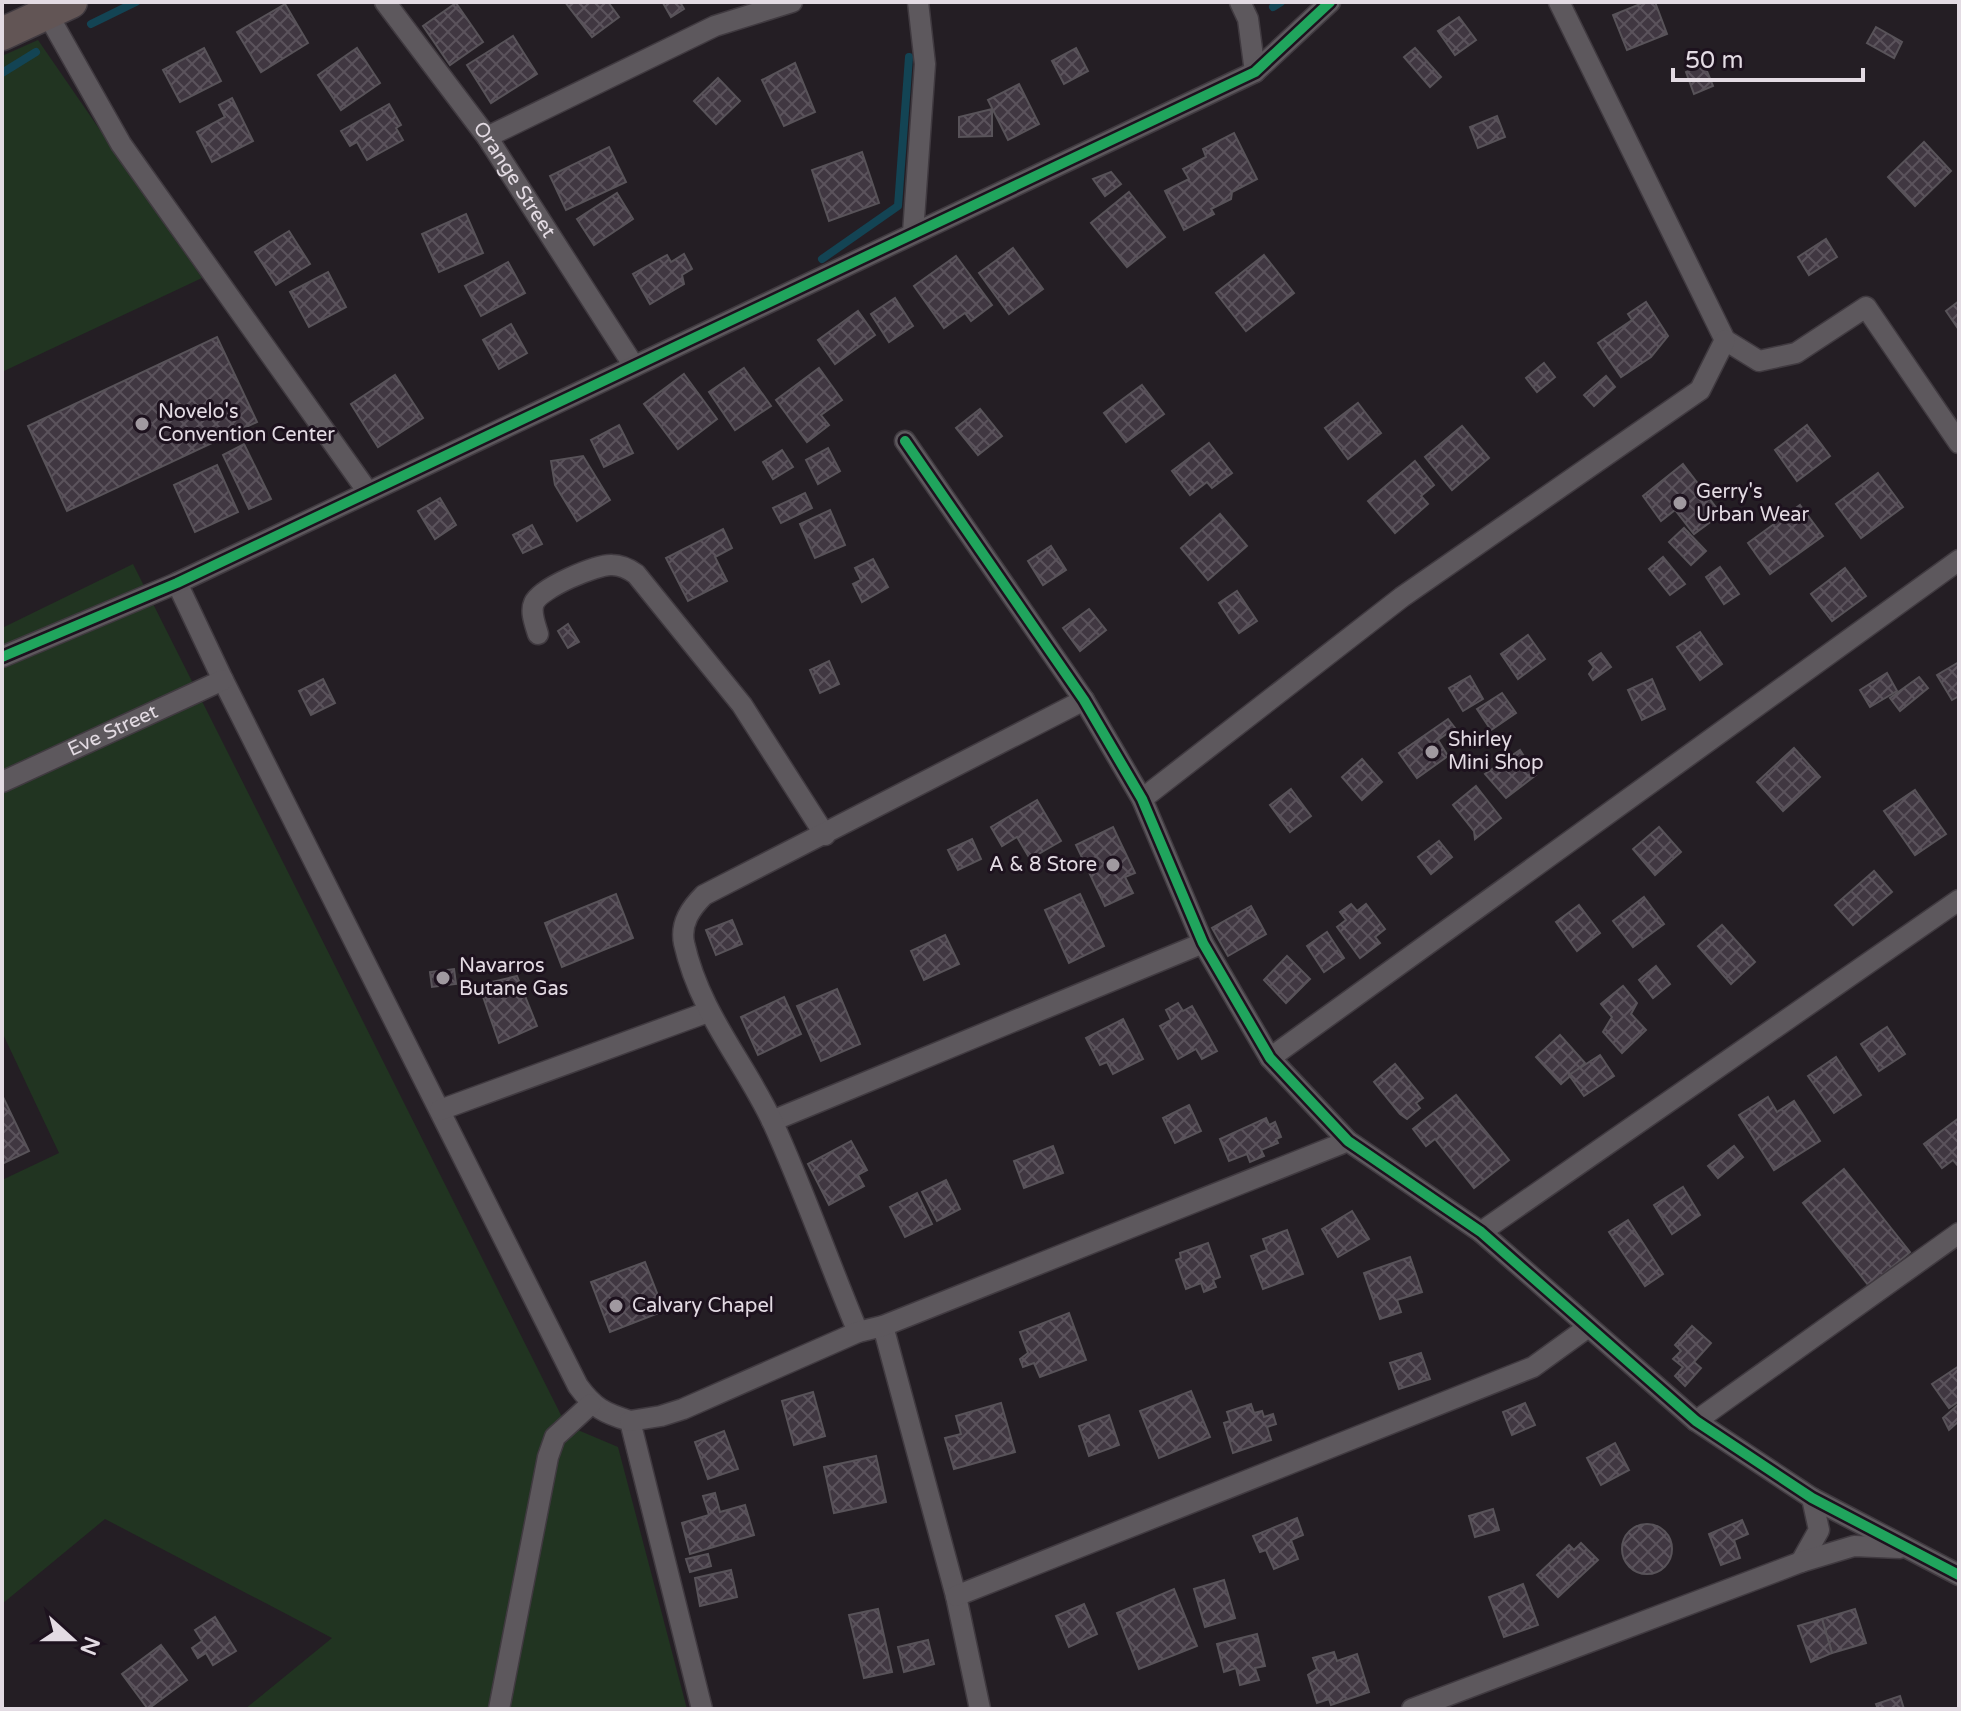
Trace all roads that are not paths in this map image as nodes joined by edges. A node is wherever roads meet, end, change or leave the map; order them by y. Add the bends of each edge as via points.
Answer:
1 (385, 2) edge
2 (792, 2) edge
3 (918, 2) edge
4 (1240, 2) edge
5 (1330, 2) edge
6 (1559, 2) edge
7 (59, 8) edge
8 (2, 34) edge
9 (1255, 72) junction
10 (487, 137) junction
11 (913, 233) junction
12 (1725, 340) junction
13 (634, 366) junction
14 (905, 441) dead end
15 (1959, 443) edge
16 (368, 492) junction
17 (1959, 560) edge
18 (177, 583) junction
19 (538, 634) dead end
20 (2, 657) edge
21 (223, 680) junction
22 (1084, 700) junction
23 (2, 782) edge
24 (1142, 799) junction
25 (825, 835) junction
26 (1959, 900) edge
27 (1203, 943) junction
28 (708, 1012) junction
29 (1270, 1058) junction
30 (440, 1110) junction
31 (772, 1121) junction
32 (1348, 1141) junction
33 (1481, 1232) junction
34 (1959, 1233) edge
35 (883, 1326) junction
36 (1587, 1328) junction
37 (858, 1332) junction
38 (591, 1404) junction
39 (630, 1421) junction
40 (1696, 1421) junction
41 (1812, 1498) junction
42 (1908, 1549) junction
43 (1801, 1562) junction
44 (1959, 1575) edge
45 (956, 1596) junction
46 (499, 1709) edge
47 (702, 1709) edge
48 (980, 1709) edge
49 (1412, 1709) edge

1 - 10 street, Orange Street
2 - 10 street via 715,26
3 - 11 street via 925,64
4 - 9 street via 1248,19
5 - 9 street
6 - 12 street
7 - 8 highway
7 - 16 street via 121,144
9 - 11 street
10 - 13 street, Orange Street
11 - 13 street
12 - 15 street via 1759,361 1796,353 1866,307
12 - 24 street via 1700,390 1402,597
13 - 16 street
14 - 22 street
16 - 18 street
17 - 29 street
18 - 20 street
18 - 21 street
19 - 25 street via 533,613 542,593 595,567 612,565 636,574 742,705
21 - 23 street, Eve Street
21 - 30 street
22 - 24 street
22 - 25 street
24 - 27 street
25 - 28 street via 704,895 691,908 683,940
26 - 33 street
27 - 29 street
27 - 31 street
28 - 30 street
28 - 31 street
29 - 32 street
30 - 38 street
31 - 37 street
32 - 33 street
32 - 35 street
33 - 36 street
34 - 40 street
35 - 37 street
35 - 45 street
36 - 40 street
36 - 45 street via 1533,1367
37 - 39 street via 683,1409
38 - 39 street
38 - 46 street via 555,1437 548,1457
39 - 47 street
40 - 41 street
41 - 42 street
41 - 43 street via 1819,1530
42 - 43 street via 1854,1546
42 - 44 street
43 - 49 street
45 - 48 street

